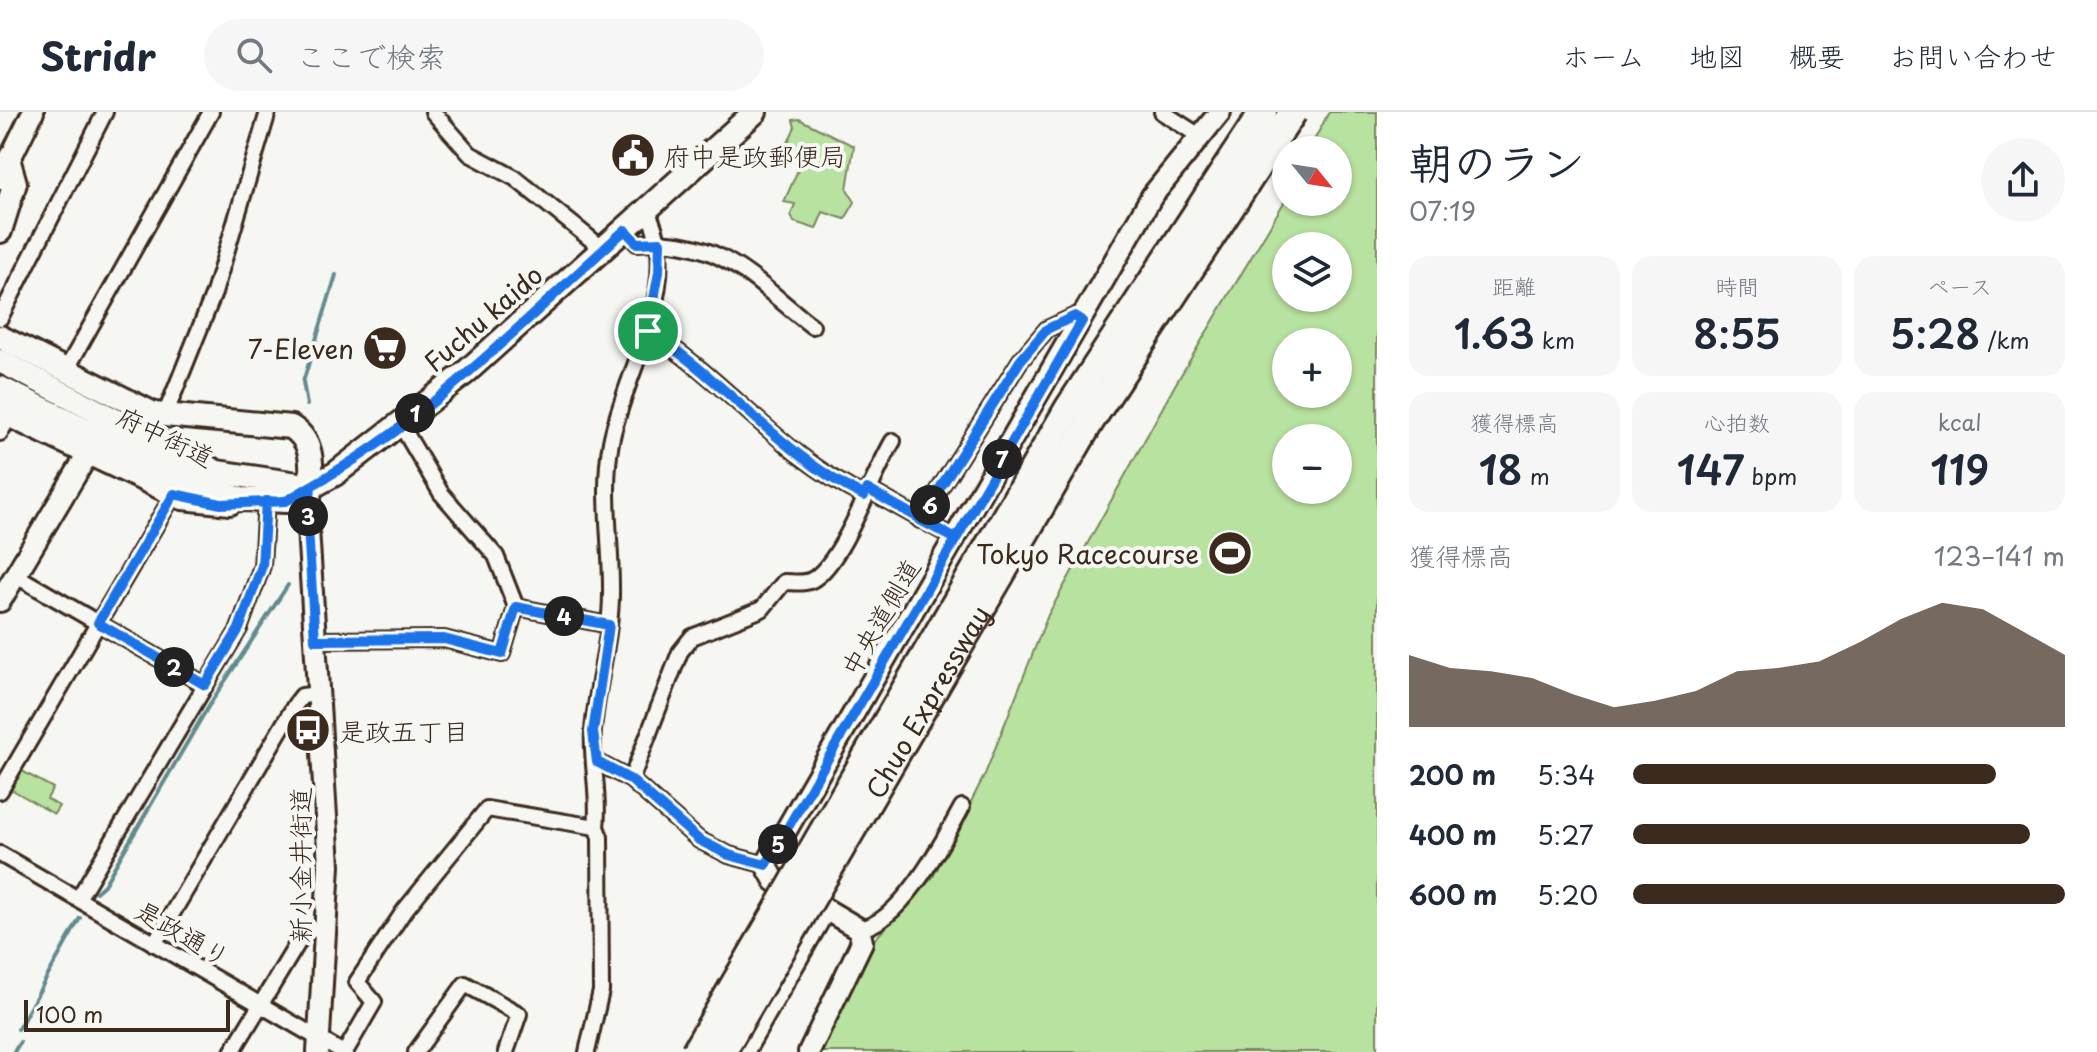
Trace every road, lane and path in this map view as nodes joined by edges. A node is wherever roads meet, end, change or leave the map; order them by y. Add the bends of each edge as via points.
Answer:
1 (33, 112) edge
2 (105, 112) edge
3 (211, 112) edge
4 (268, 112) edge
5 (433, 112) edge
6 (755, 112) edge
7 (1162, 112) edge
8 (1220, 112) edge
9 (1263, 112) edge
10 (1293, 112) edge
11 (1201, 137) junction
12 (4, 171) edge
13 (646, 210) junction
14 (625, 230) junction
15 (0, 231) edge
16 (660, 242) junction
17 (603, 249) junction
18 (0, 318) edge
19 (1082, 321) junction
20 (812, 326) dead end
21 (648, 331) junction
22 (0, 337) edge
23 (0, 361) edge
24 (65, 372) junction
25 (0, 388) edge
26 (33, 391) junction
27 (165, 415) junction
28 (3, 419) edge
29 (401, 425) junction
30 (893, 441) dead end
31 (89, 452) junction
32 (311, 486) junction
33 (866, 492) junction
34 (174, 494) junction
35 (260, 501) junction
36 (920, 520) junction
37 (956, 539) junction
38 (15, 575) junction
39 (0, 601) edge
40 (516, 607) junction
41 (98, 623) junction
42 (609, 625) junction
43 (315, 640) junction
44 (205, 685) junction
45 (318, 694) junction
46 (597, 762) junction
47 (631, 780) junction
48 (0, 791) edge
49 (962, 807) dead end
50 (596, 827) junction
51 (0, 854) edge
52 (766, 865) junction
53 (78, 899) junction
54 (825, 909) junction
55 (328, 928) junction
56 (859, 929) junction
57 (154, 944) junction
58 (259, 1005) junction
59 (319, 1046) edge
60 (232, 1052) edge
61 (344, 1052) edge
62 (416, 1052) edge
63 (506, 1052) edge
64 (587, 1052) edge
65 (695, 1052) edge
66 (722, 1052) edge
67 (743, 1052) edge
68 (809, 1052) edge

1 - 12 street
2 - 18 street
3 - 24 street
4 - 27 street via 214,293
5 - 17 street via 470,154 515,178
6 - 13 main road, Fuchu kaido
7 - 11 street
8 - 11 street, 中央道側道
9 - 65 highway, Chuo Expressway, bridge via 1068,409
10 - 66 highway, Chuo Expressway, bridge via 1090,422
11 - 19 street, 中央道側道 via 1152,196
12 - 15 main road via 15,183
13 - 14 main road, Fuchu kaido
13 - 16 street
14 - 16 street via 637,243
14 - 17 main road, Fuchu kaido
16 - 20 street via 710,250
16 - 21 street
17 - 29 main road, Fuchu kaido
19 - 36 street via 1075,316 1054,323 1020,361
19 - 37 street, 中央道側道
21 - 33 street via 715,379 787,448
21 - 42 street via 610,443
22 - 24 main road
23 - 26 main road
24 - 27 main road
25 - 26 main road, 府中街道
26 - 32 main road via 217,472
26 - 35 main road, 府中街道 via 212,490
27 - 32 main road via 291,427 303,435 310,451
28 - 31 main road
29 - 32 main road, Fuchu kaido
29 - 40 street via 441,493 496,556
30 - 33 street
31 - 34 main road
31 - 38 street
32 - 35 main road, 府中街道 via 286,501
32 - 43 street, 新小金井街道 via 308,528
33 - 36 street
33 - 47 street via 843,539 813,580 784,582 762,609 692,637 680,652
34 - 35 main road via 206,503
34 - 41 street
35 - 44 street via 262,566 239,629
36 - 37 street
37 - 52 street, 中央道側道
38 - 39 street
38 - 41 street
40 - 42 street
40 - 43 street via 502,654 444,639
41 - 44 street
41 - 48 street
42 - 46 street via 593,732
43 - 45 street, 新小金井街道
44 - 53 street
45 - 55 street, 新小金井街道 via 327,807
45 - 57 street via 302,696 295,705
46 - 47 street
46 - 50 street
47 - 52 street via 699,840
49 - 56 street via 929,869 874,927
50 - 61 street via 487,809 404,911 357,982 374,1002
50 - 64 street via 601,991
51 - 53 street, 是政通り
52 - 54 street via 775,881
53 - 57 street, 是政通り
54 - 56 street
54 - 67 street
55 - 58 street via 302,936
55 - 59 street, 新小金井街道
56 - 68 street via 861,949
57 - 58 street, 是政通り
58 - 59 street, 是政通り
58 - 60 street
59 - 61 street, 是政通り
62 - 63 street via 465,984 519,1014

